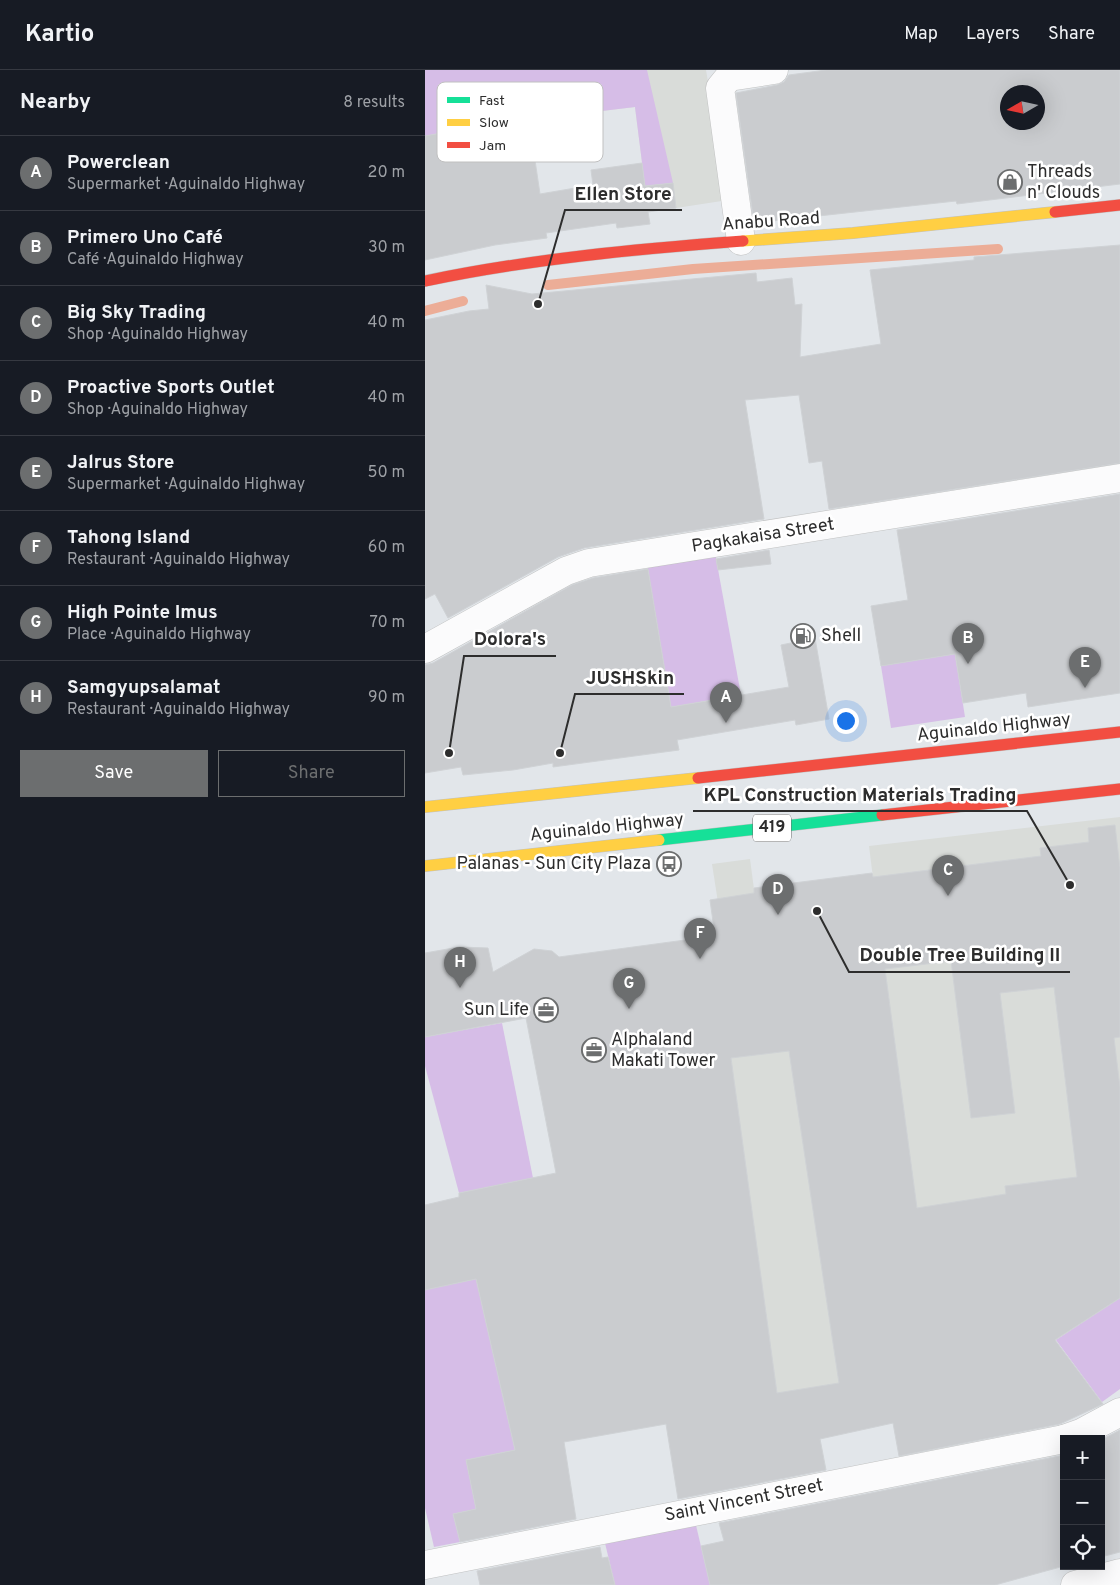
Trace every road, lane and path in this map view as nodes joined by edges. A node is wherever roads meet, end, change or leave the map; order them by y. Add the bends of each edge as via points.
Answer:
1 (774, 70) edge
2 (1120, 205) edge
3 (741, 241) junction
4 (425, 281) edge
5 (1120, 478) edge
6 (425, 649) edge
7 (1120, 732) edge
8 (1120, 789) edge
9 (425, 807) edge
10 (425, 866) edge
11 (1120, 1412) edge
12 (1078, 1435) edge
13 (1060, 1440) edge
14 (425, 1565) edge
15 (1120, 1574) edge
16 (1075, 1585) edge

1 - 3 street via 729,77 720,88
2 - 3 main road, Anabu Road via 853,234
3 - 4 main road, Anabu Road via 591,253 486,268
5 - 6 street, Pagkakaisa Street via 589,563 566,571
7 - 9 main road, Aguinaldo Highway
8 - 10 main road, Aguinaldo Highway / 419
11 - 12 street, Saint Vincent Street
13 - 14 street, Saint Vincent Street
15 - 16 street

